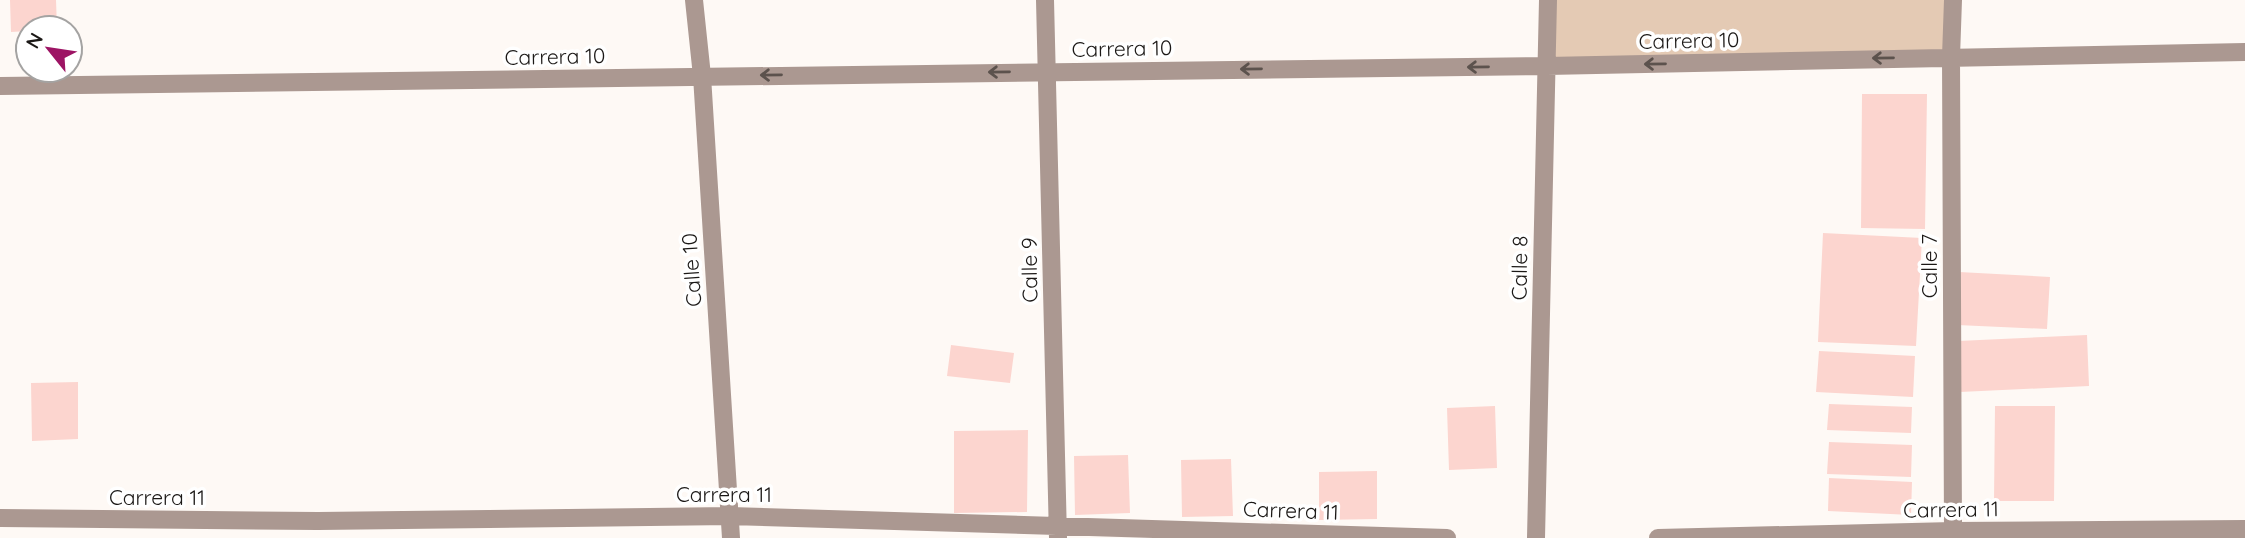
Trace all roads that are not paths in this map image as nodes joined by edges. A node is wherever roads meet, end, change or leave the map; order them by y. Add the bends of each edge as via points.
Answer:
1 (694, 0) edge
2 (1045, 0) edge
3 (1548, 0) edge
4 (1953, 0) edge
5 (2245, 52) edge
6 (1951, 57) junction
7 (1547, 66) junction
8 (1047, 71) junction
9 (702, 76) junction
10 (0, 86) edge
11 (730, 516) junction
12 (0, 518) edge
13 (318, 529) edge
14 (2245, 529) edge
15 (1058, 531) edge
16 (1954, 531) junction
17 (731, 538) edge
18 (1447, 538) edge
19 (1536, 538) edge
20 (1658, 538) edge

1 - 9 street, Calle 10
2 - 8 street, Calle 9
3 - 7 street, Calle 8
4 - 6 street, Calle 7
5 - 6 street, Carrera 10
6 -> 7 street, Carrera 10
6 - 16 street, Calle 7
7 -> 8 street, Carrera 10
7 - 19 street, Calle 8
8 -> 9 street, Carrera 10
8 - 15 street, Calle 9
9 - 10 street, Carrera 10
9 - 11 street, Calle 10
11 - 13 street, Carrera 11
11 - 15 street, Carrera 11
11 - 17 street, Calle 10
12 - 13 street, Carrera 11
14 - 16 street, Carrera 11
15 - 18 street, Carrera 11
16 - 20 street, Carrera 11

